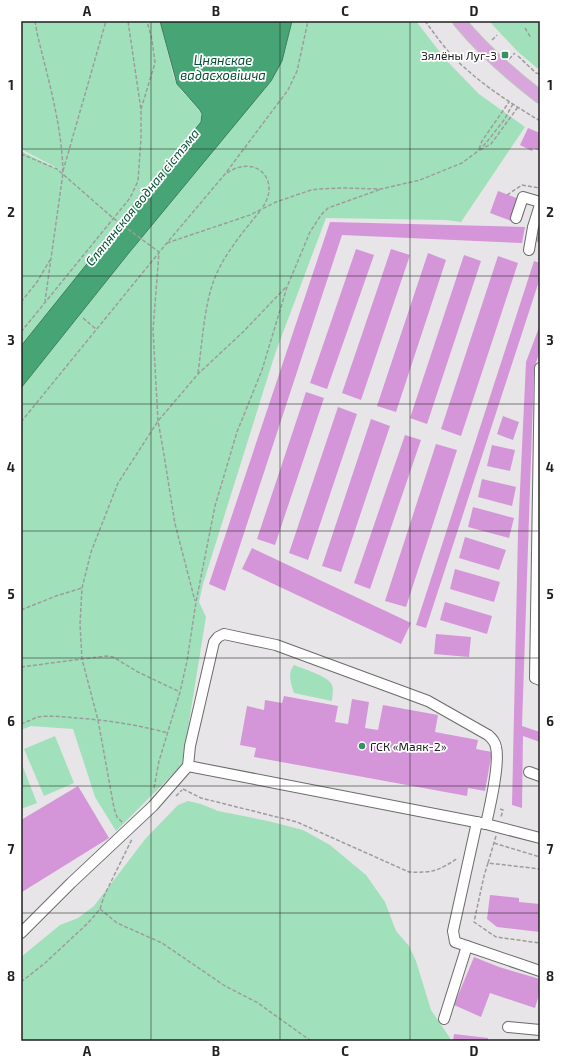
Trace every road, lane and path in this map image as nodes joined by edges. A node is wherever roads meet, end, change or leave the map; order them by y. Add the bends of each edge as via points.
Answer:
1 (35, 21) edge
2 (106, 21) edge
3 (128, 21) edge
4 (147, 21) edge
5 (308, 21) edge
6 (425, 21) edge
7 (459, 21) edge
8 (525, 28) dead end
9 (497, 35) dead end
10 (531, 38) dead end
11 (496, 45) dead end
12 (515, 53) dead end
13 (505, 55) dead end
14 (518, 56) dead end
15 (540, 74) edge
16 (540, 97) edge
17 (509, 101) junction
18 (513, 104) junction
19 (518, 107) junction
20 (141, 110) junction
21 (540, 121) edge
22 (478, 151) junction
23 (21, 154) edge
24 (63, 173) junction
25 (225, 174) junction
26 (381, 189) junction
27 (540, 203) edge
28 (261, 209) junction
29 (113, 218) junction
30 (516, 218) dead end
31 (166, 244) junction
32 (529, 250) dead end
33 (159, 252) junction
34 (51, 259) junction
35 (287, 287) junction
36 (21, 302) edge
37 (45, 302) junction
38 (83, 318) dead end
39 (96, 329) junction
40 (21, 332) edge
41 (540, 368) edge
42 (198, 374) junction
43 (158, 421) junction
44 (21, 422) edge
45 (539, 513) edge
46 (82, 588) junction
47 (196, 602) junction
48 (21, 610) edge
49 (82, 659) junction
50 (21, 667) edge
51 (540, 680) edge
52 (180, 692) junction
53 (98, 720) junction
54 (21, 724) edge
55 (168, 733) junction
56 (188, 766) junction
57 (529, 772) dead end
58 (540, 776) edge
59 (186, 784) dead end
60 (183, 790) junction
61 (172, 800) dead end
62 (153, 806) junction
63 (489, 807) junction
64 (481, 823) junction
65 (499, 827) junction
66 (129, 830) junction
67 (540, 838) edge
68 (494, 843) junction
69 (540, 857) edge
70 (459, 858) dead end
71 (488, 863) junction
72 (540, 869) edge
73 (100, 909) junction
74 (21, 933) edge
75 (540, 943) edge
76 (467, 946) junction
77 (540, 971) edge
78 (21, 982) edge
79 (444, 1019) dead end
80 (508, 1027) dead end
81 (540, 1030) edge
82 (311, 1041) edge

1 - 24 path via 57,115
2 - 24 path
3 - 20 path
4 - 20 path via 155,63
5 - 25 path via 297,71 288,90
6 - 17 path via 464,67
7 - 16 main road via 500,66
8 - 10 path
9 - 11 path via 491,40
12 - 13 path via 509,59
14 - 15 path
17 - 18 path
17 - 22 path
18 - 19 path
18 - 22 path via 504,120
19 - 21 path
19 - 22 path via 491,144
20 - 29 path via 138,181 130,198
22 - 26 path via 462,163 420,180
23 - 24 path
24 - 29 path
24 - 34 path
25 - 28 path via 232,169 246,166 253,166 262,171 269,186 266,202
25 - 31 path
26 - 28 path via 320,188 297,194
26 - 35 path via 328,208 321,215 310,232
27 - 30 street via 523,197
27 - 32 street
28 - 31 path
28 - 42 path via 231,246 214,280
29 - 33 path
29 - 37 path
31 - 33 path
33 - 39 path
33 - 43 path via 153,330
34 - 36 path
34 - 37 path
35 - 42 path
35 - 47 path via 262,370 237,432 215,506
37 - 40 path
38 - 39 path
39 - 44 path
41 - 45 street
42 - 43 path
43 - 46 path via 118,483 91,552
43 - 47 path via 175,524
45 - 51 street via 535,678
46 - 48 path
46 - 49 path
47 - 52 path
49 - 50 path
49 - 52 path via 113,657
49 - 53 path
52 - 55 path
53 - 54 path via 45,716
53 - 55 path
53 - 66 path via 114,808
55 - 62 path via 159,761
56 - 62 street
56 - 63 street via 190,746 214,642 218,636 229,634 276,644 428,701 488,735 494,739 497,749
56 - 64 street
57 - 58 street
59 - 60 path
60 - 61 path
60 - 70 path via 201,798 298,822 409,872 428,873
62 - 66 street
63 - 64 street
63 - 65 path via 503,810
64 - 65 street
64 - 76 street via 453,931 455,942
65 - 67 street
65 - 68 path
66 - 73 path via 133,838
66 - 74 street
68 - 69 path
68 - 71 path
71 - 72 path
71 - 75 path via 474,922 496,936
73 - 78 path via 45,963
73 - 82 path via 117,923 162,943 225,986 258,1003
76 - 77 street
76 - 79 street
80 - 81 street

